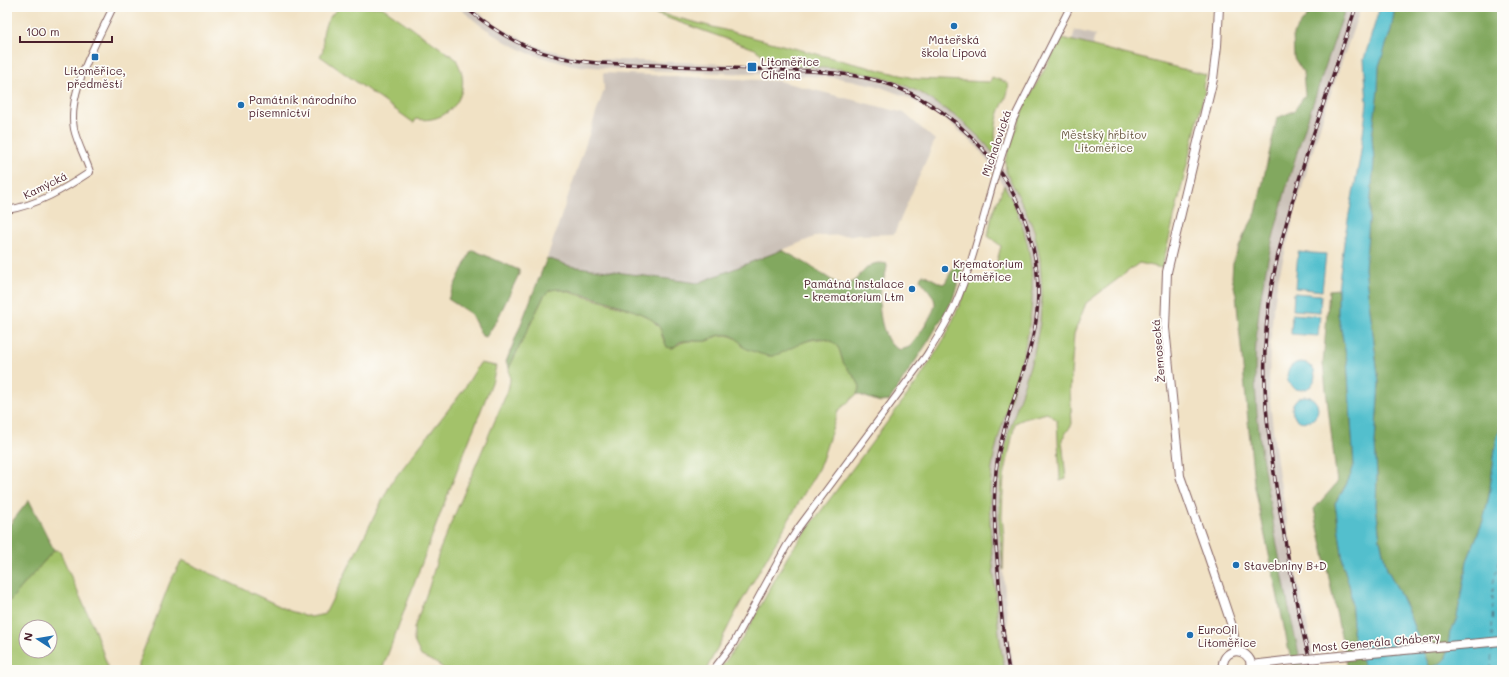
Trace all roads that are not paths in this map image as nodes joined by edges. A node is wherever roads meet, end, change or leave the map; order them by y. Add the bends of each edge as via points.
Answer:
1 (113, 7) edge
2 (1070, 7) edge
3 (1219, 7) edge
4 (7, 210) edge
5 (1502, 641) edge
6 (1234, 651) junction
7 (1251, 667) edge
8 (713, 670) edge
9 (1223, 670) edge

1 - 4 street, Kamýcká via 76,93 74,129 90,172 57,193 21,208
2 - 8 street, Michalovická, bridge via 1012,120 967,271 941,333 799,527 733,644
3 - 6 main road, Žernosecká via 1213,79 1167,272 1165,328 1180,476 1232,626
5 - 7 main road, Most Generála Chábery, bridge via 1285,661
6 - 7 main road via 1247,656
6 - 9 main road via 1223,660

